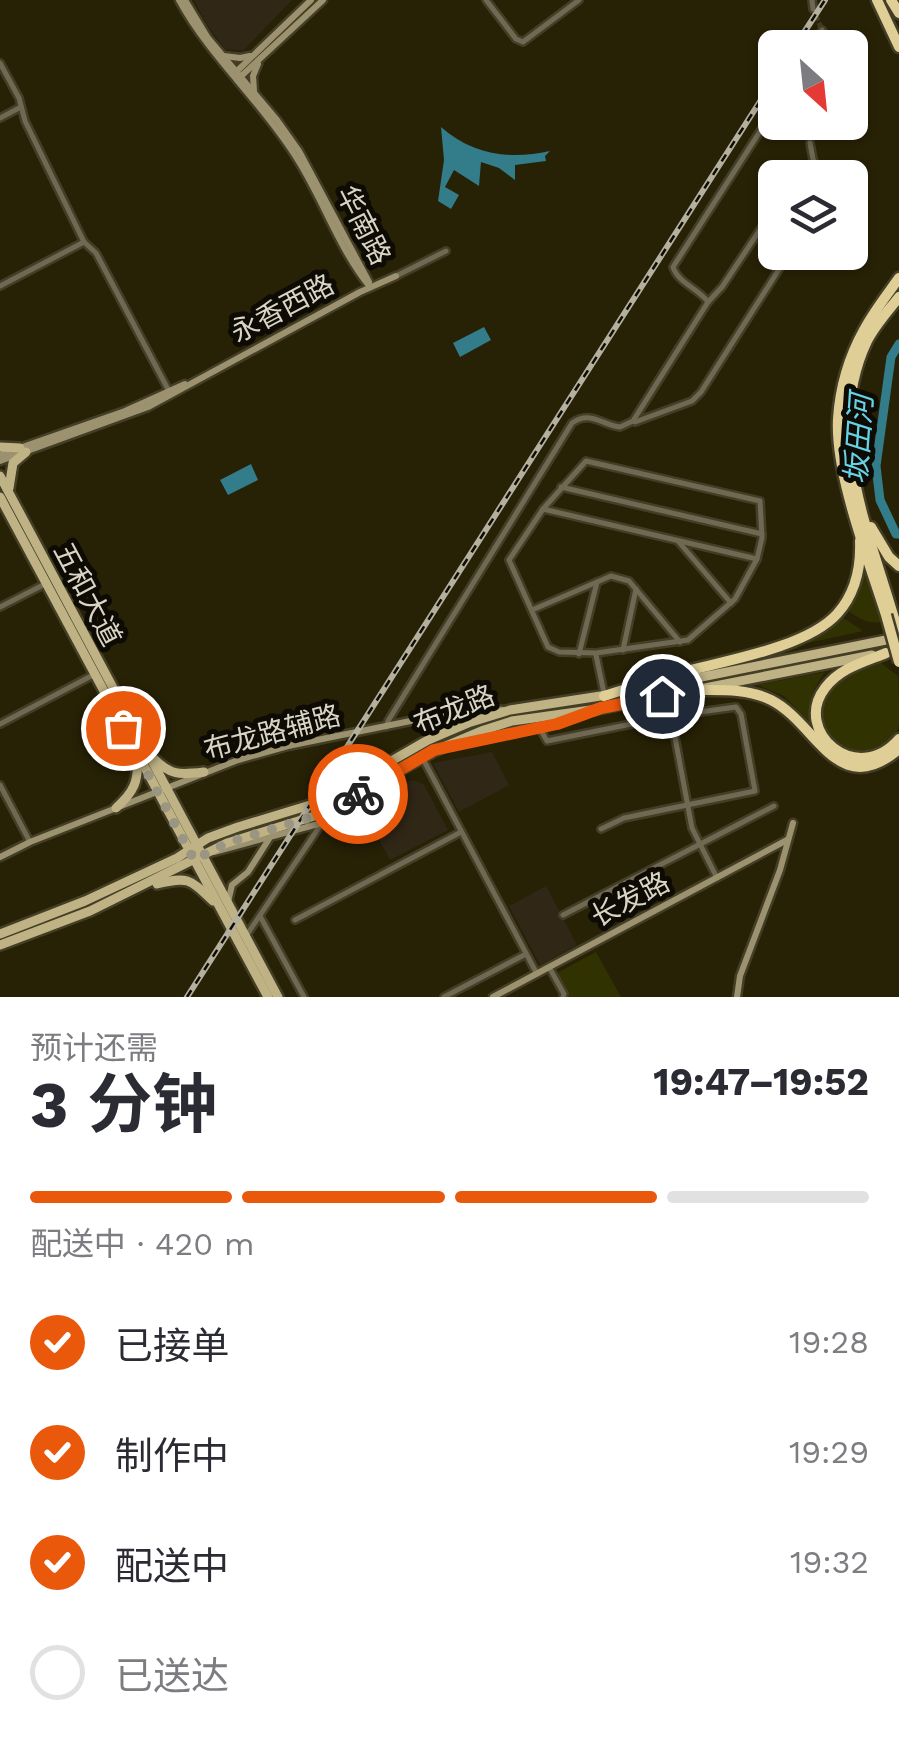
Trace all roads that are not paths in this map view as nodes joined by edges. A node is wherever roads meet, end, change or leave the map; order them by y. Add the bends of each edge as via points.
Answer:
1 (182, 0) edge
2 (323, 0) edge
3 (486, 0) edge
4 (579, 0) edge
5 (812, 0) edge
6 (877, 0) edge
7 (891, 0) edge
8 (308, 2) edge
9 (814, 9) dead end
10 (899, 12) edge
11 (899, 33) edge
12 (899, 47) edge
13 (222, 56) junction
14 (258, 56) junction
15 (0, 62) edge
16 (236, 76) junction
17 (257, 96) junction
18 (21, 107) junction
19 (0, 118) edge
20 (758, 133) edge
21 (810, 143) dead end
22 (813, 160) edge
23 (758, 232) edge
24 (84, 242) junction
25 (446, 251) dead end
26 (779, 270) edge
27 (396, 276) joint
28 (899, 281) edge
29 (0, 286) edge
30 (370, 287) junction
31 (894, 295) edge
32 (708, 302) junction
33 (899, 309) edge
34 (879, 323) junction
35 (170, 393) junction
36 (628, 425) junction
37 (0, 447) edge
38 (23, 450) junction
39 (0, 458) edge
40 (0, 476) edge
41 (561, 487) junction
42 (3, 498) edge
43 (543, 510) junction
44 (863, 513) junction
45 (860, 530) junction
46 (762, 534) junction
47 (678, 541) junction
48 (756, 559) junction
49 (899, 566) edge
50 (50, 582) junction
51 (596, 582) junction
52 (636, 590) junction
53 (731, 604) junction
54 (0, 607) edge
55 (532, 610) junction
56 (890, 615) junction
57 (899, 636) edge
58 (680, 642) junction
59 (623, 650) junction
60 (899, 650) edge
61 (596, 653) junction
62 (886, 653) junction
63 (579, 654) junction
64 (899, 662) edge
65 (98, 672) junction
66 (693, 690) junction
67 (603, 702) junction
68 (510, 710) junction
69 (671, 716) junction
70 (0, 724) edge
71 (386, 727) junction
72 (539, 727) junction
73 (899, 739) edge
74 (899, 749) edge
75 (434, 750) junction
76 (141, 752) junction
77 (422, 757) junction
78 (204, 772) junction
79 (0, 785) edge
80 (161, 789) junction
81 (367, 789) junction
82 (688, 805) junction
83 (774, 806) dead end
84 (116, 808) junction
85 (322, 823) junction
86 (793, 823) dead end
87 (600, 829) dead end
88 (462, 832) junction
89 (269, 839) junction
90 (788, 840) junction
91 (30, 842) junction
92 (700, 845) junction
93 (195, 853) junction
94 (0, 857) edge
95 (717, 878) junction
96 (135, 889) junction
97 (224, 905) junction
98 (260, 915) junction
99 (563, 915) dead end
100 (295, 920) dead end
101 (0, 934) edge
102 (246, 936) junction
103 (0, 945) edge
104 (526, 954) junction
105 (550, 967) junction
106 (536, 974) junction
107 (268, 997) edge
108 (278, 997) edge
109 (304, 997) edge
110 (444, 997) edge
111 (493, 997) edge
112 (563, 997) edge
113 (738, 997) edge

1 - 13 main road, 华南路
1 - 16 main road, 华南路 via 204,42
2 - 14 main road
3 - 4 street via 522,42
5 - 9 street
6 - 11 highway
6 - 12 highway
7 - 10 highway
8 - 14 main road
13 - 14 main road
13 - 16 main road, 华南路
14 - 16 main road
14 - 17 main road
15 - 18 street
16 - 17 main road, 华南路
16 - 30 main road, 华南路 via 294,154
17 - 30 main road, 华南路 via 308,165
18 - 19 street
18 - 24 street
20 - 32 street via 673,268
21 - 22 street
23 - 32 street
24 - 29 street
24 - 35 street via 96,252
25 - 27 street
26 - 36 street via 701,392
27 - 30 main road, 永香西路
28 - 31 highway
30 - 35 main road, 永香西路
31 - 34 highway
31 - 45 highway via 866,326 842,390 840,453
32 - 36 street
33 - 34 highway
34 - 44 highway via 850,393 850,450
35 - 38 main road, 永香西路 via 138,412
36 - 71 street via 588,416 572,423
37 - 38 main road
38 - 39 main road, 永香西路
38 - 42 main road
40 - 42 main road, 五和大道
41 - 43 street
41 - 46 street
41 - 46 street via 586,462 741,496 760,501
42 - 50 main road, 五和大道
43 - 47 street
43 - 55 street via 510,560
44 - 49 highway
44 - 56 highway
45 - 56 highway
45 - 67 highway via 851,592 814,631
46 - 48 street
47 - 48 street
47 - 53 street
48 - 53 street
50 - 54 street
50 - 65 main road, 五和大道
51 - 52 street via 610,576
51 - 55 street
51 - 63 street
52 - 58 street
52 - 59 street
53 - 58 street
55 - 63 street via 548,647
56 - 57 highway, bridge
56 - 64 highway, bridge
57 - 67 main road, 布龙路
58 - 59 street
59 - 61 street
60 - 62 main road, 布龙路
61 - 63 street
61 - 67 street
62 - 66 main road, 布龙路
62 - 73 highway via 834,679 820,698 818,720 827,742 854,759 880,755
65 - 70 street
65 - 76 main road, 五和大道
66 - 67 main road, 布龙路
66 - 74 highway via 746,691 776,702 846,763 876,764
67 - 68 main road, 布龙路
67 - 72 main road
67 - 75 main road, 布龙路 via 512,721
68 - 71 main road, 布龙路辅路 via 479,708
68 - 93 main road, 布龙路 via 428,740 320,802 238,827
69 - 72 street via 547,741
69 - 82 street
69 - 82 street via 736,707 741,714 755,791
71 - 78 main road, 布龙路辅路 via 272,750
72 - 75 main road
75 - 77 main road, 布龙路
76 - 78 main road via 172,773
76 - 80 main road, 五和大道
76 - 84 main road via 135,786
77 - 81 main road, 布龙路
77 - 88 street
78 - 80 main road, 布龙路辅路
79 - 91 street
80 - 84 main road, 布龙路辅路
80 - 93 main road, 五和大道
81 - 85 main road
81 - 93 main road, 布龙路 via 315,816
82 - 87 street
82 - 92 street
83 - 92 street
84 - 91 main road, 布龙路辅路
85 - 89 main road
85 - 98 street
86 - 90 main road
88 - 100 street
88 - 104 street
89 - 93 main road
89 - 97 main road
90 - 95 main road, 长发路
90 - 113 main road
91 - 94 main road, 布龙路辅路
92 - 95 street
92 - 99 street
93 - 96 main road, 布龙路
93 - 97 main road, 五和大道
93 - 101 main road, 布龙路
95 - 105 main road, 长发路
96 - 97 main road via 188,880
96 - 103 main road, 布龙路
97 - 102 main road, 五和大道
97 - 107 main road, 五和大道
98 - 102 street
98 - 109 street
102 - 108 main road, 五和大道
104 - 106 street
104 - 110 street
105 - 106 main road, 长发路
105 - 112 street
106 - 111 main road, 长发路

